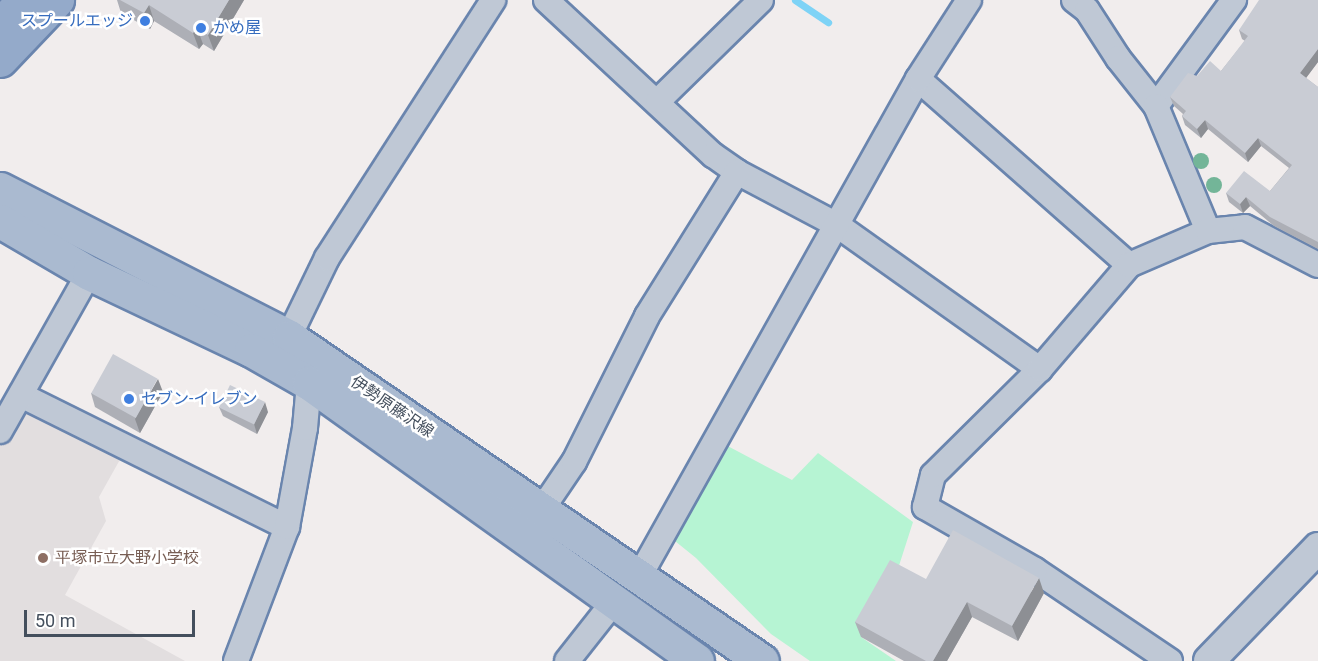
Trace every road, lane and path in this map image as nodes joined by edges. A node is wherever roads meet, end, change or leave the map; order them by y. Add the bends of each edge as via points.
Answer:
1 (23, 0) edge
2 (57, 0) edge
3 (493, 0) edge
4 (546, 0) edge
5 (761, 0) edge
6 (969, 0) edge
7 (1074, 0) edge
8 (1234, 0) edge
9 (4, 43) edge
10 (918, 80) junction
11 (658, 101) junction
12 (1156, 106) junction
13 (737, 172) junction
14 (0, 189) edge
15 (0, 221) edge
16 (837, 225) junction
17 (1208, 231) junction
18 (1129, 265) junction
19 (1318, 265) edge
20 (89, 273) junction
21 (283, 351) junction
22 (1040, 369) junction
23 (309, 383) junction
24 (21, 395) junction
25 (0, 431) edge
26 (542, 509) junction
27 (286, 527) junction
28 (1318, 548) edge
29 (639, 577) junction
30 (612, 604) junction
31 (236, 661) edge
32 (567, 661) edge
33 (697, 661) edge
34 (762, 661) edge
35 (1170, 661) edge
36 (1209, 661) edge

1 - 9 highway
2 - 9 highway
3 - 21 street via 327,258
4 - 11 street
5 - 11 street
6 - 10 street
7 - 12 street via 1088,10 1118,58
8 - 12 street
10 - 16 street
10 - 18 street
11 - 13 street via 713,155
12 - 17 street
13 - 16 street
13 - 26 street via 647,316 574,462
14 - 21 main road, 伊勢原藤沢線
15 - 20 main road, 伊勢原藤沢線
16 - 22 street
16 - 29 street
17 - 18 street
17 - 19 street via 1245,227
18 - 22 street
20 - 21 main road, 伊勢原藤沢線
20 - 24 street
21 - 23 main road, 伊勢原藤沢線
21 - 26 main road, 伊勢原藤沢線
22 - 35 street via 933,475 925,507 1035,570
23 - 27 street via 305,428
23 - 30 main road, 伊勢原藤沢線
24 - 25 street
24 - 27 street
26 - 29 main road, 伊勢原藤沢線
27 - 31 street
28 - 36 street
29 - 34 main road, 伊勢原藤沢線
30 - 32 street
30 - 33 main road, 伊勢原藤沢線

